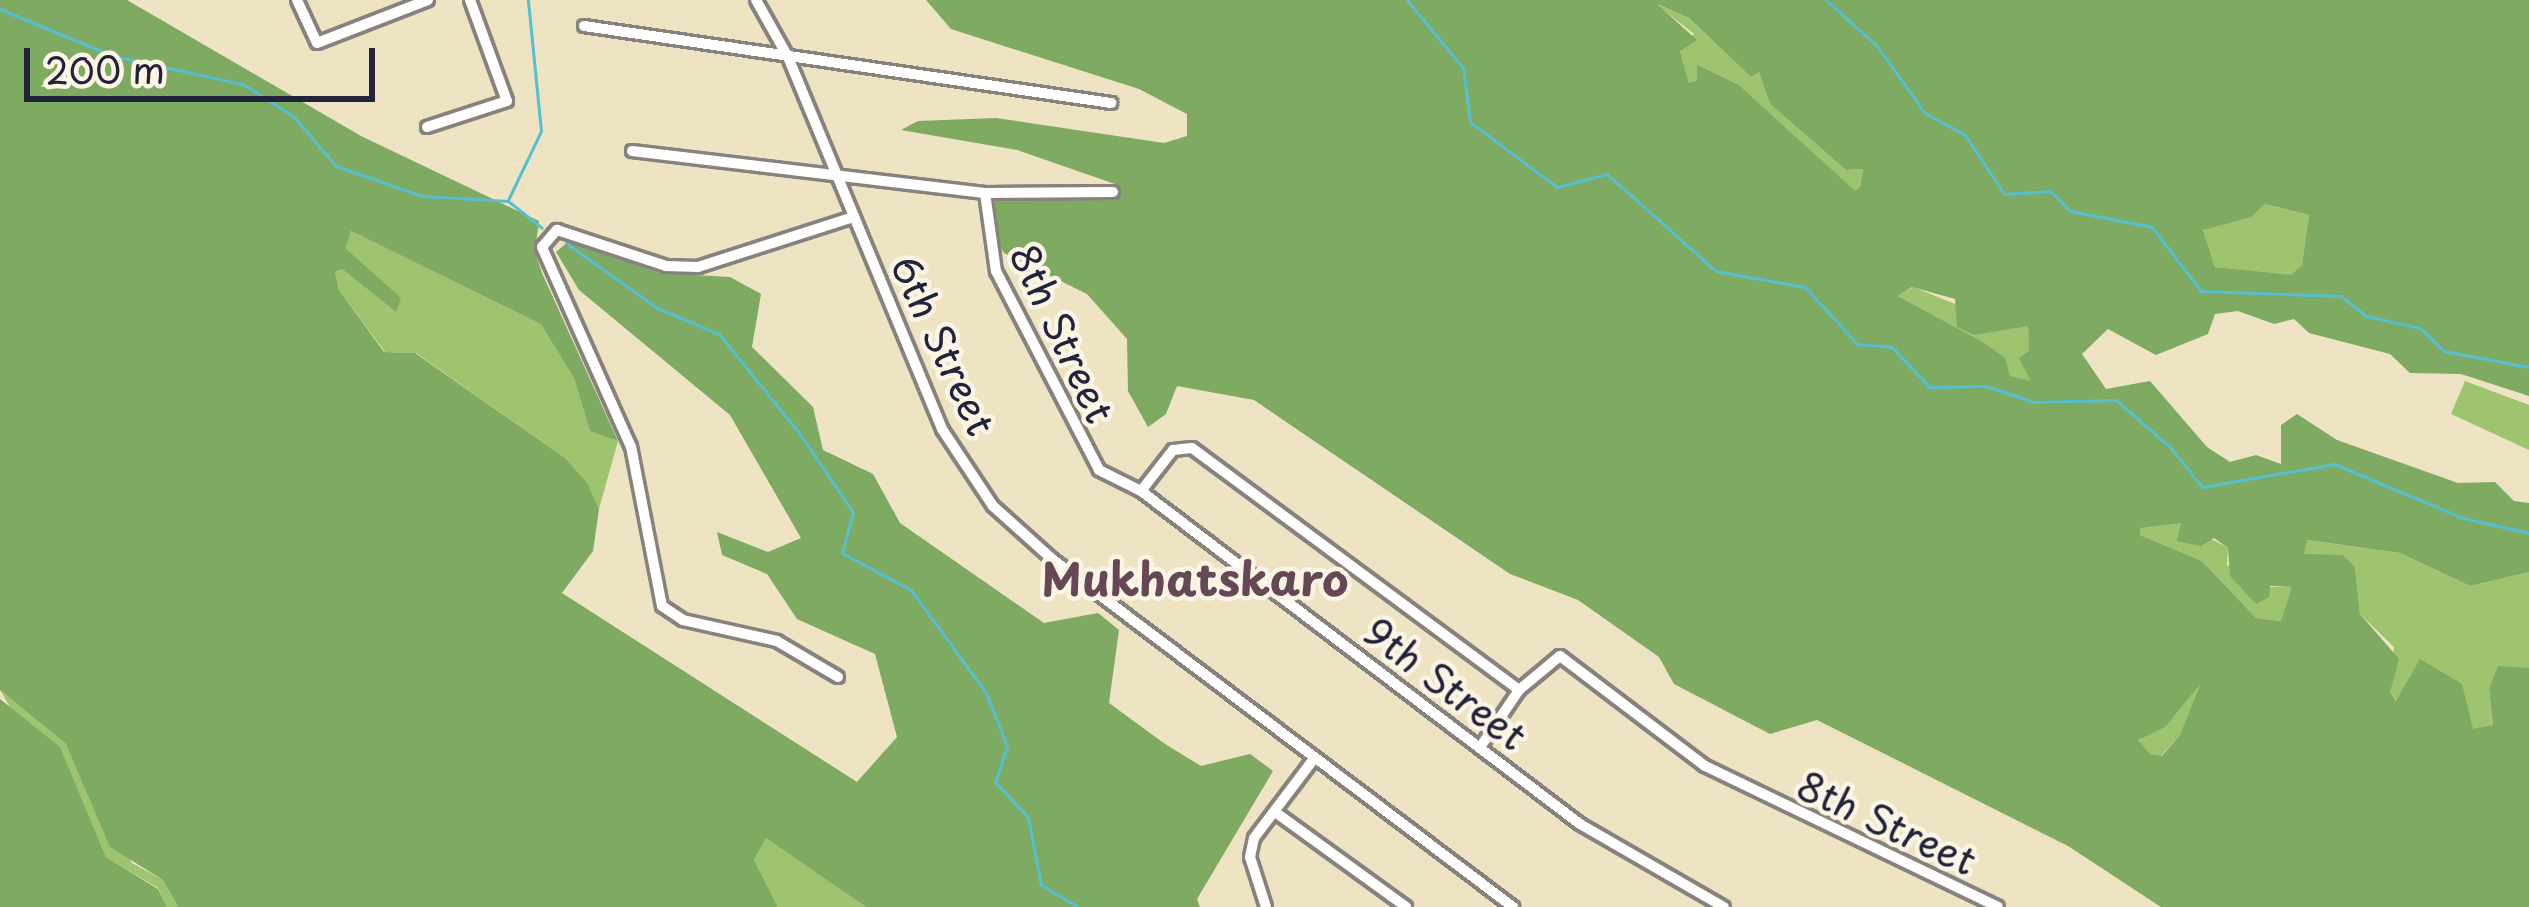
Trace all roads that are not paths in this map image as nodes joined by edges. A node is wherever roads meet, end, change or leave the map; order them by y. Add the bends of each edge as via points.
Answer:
1 (297, 0) edge
2 (428, 0) edge
3 (470, 0) edge
4 (757, 0) edge
5 (584, 26) dead end
6 (788, 57) junction
7 (1111, 103) dead end
8 (427, 127) dead end
9 (632, 151) dead end
10 (836, 175) junction
11 (1113, 192) dead end
12 (985, 193) junction
13 (854, 217) junction
14 (1141, 491) junction
15 (838, 677) dead end
16 (1519, 690) junction
17 (1481, 746) junction
18 (1313, 760) junction
19 (1275, 812) junction
20 (1266, 907) edge
21 (1406, 907) edge
22 (1513, 907) edge
23 (1724, 907) edge
24 (1998, 907) edge

1 - 2 street via 317,43
3 - 8 street via 507,101
4 - 6 street, 6th Street
5 - 6 street
6 - 7 street
6 - 10 street, 6th Street
9 - 10 street, 8th Street
10 - 12 street, 8th Street
10 - 13 street, 6th Street
11 - 12 street, 8th Street
12 - 14 street, 8th Street via 985,237 996,271 1084,450 1099,470
13 - 15 street via 698,267 666,266 557,230 542,247 631,446 662,606 683,620 777,641
13 - 18 street, 6th Street via 942,429 994,506
14 - 16 street via 1173,450 1192,448
14 - 17 street, 9th Street
16 - 17 street, 8th Street
16 - 24 street, 8th Street via 1560,656 1705,766
17 - 23 street, 9th Street via 1580,824
18 - 19 street
18 - 22 street, 6th Street
19 - 20 street via 1250,857
19 - 21 street

